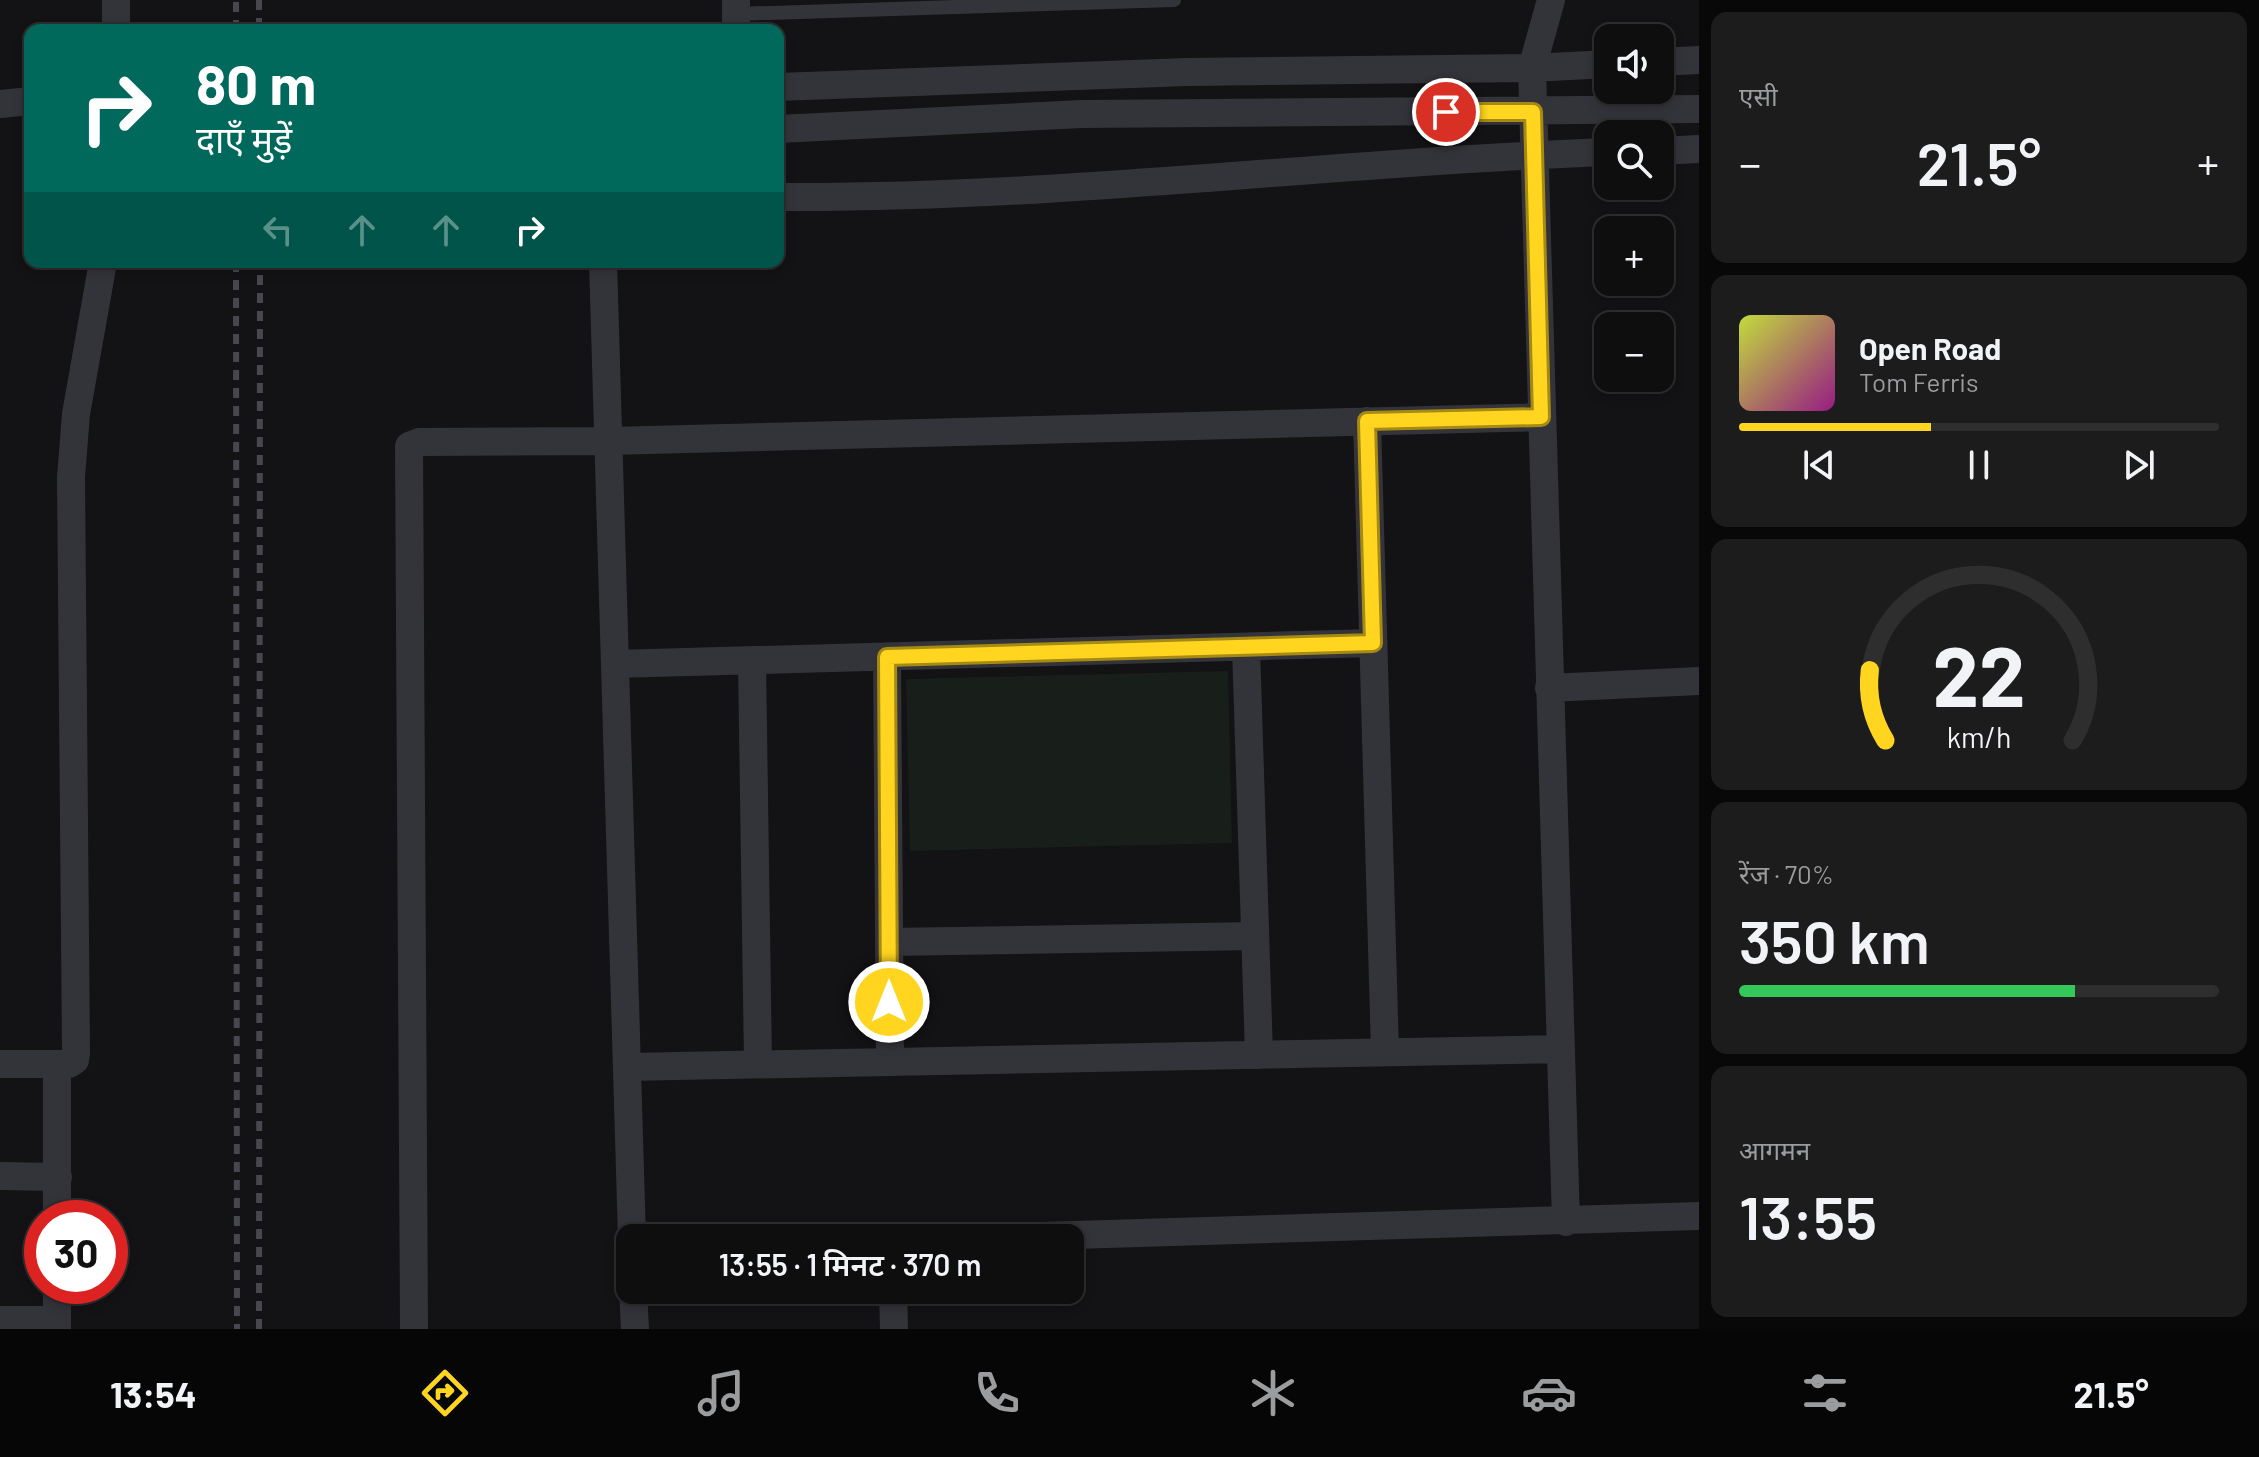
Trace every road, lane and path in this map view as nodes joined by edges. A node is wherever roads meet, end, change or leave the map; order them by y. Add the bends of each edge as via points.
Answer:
1 (116, 0) edge
2 (1174, 0) edge
3 (1551, 0) edge
4 (736, 15) edge
5 (116, 24) edge
6 (1699, 60) edge
7 (1674, 61) edge
8 (1594, 65) edge
9 (1532, 68) junction
10 (784, 87) edge
11 (24, 102) edge
12 (0, 104) edge
13 (1699, 109) edge
14 (1533, 112) junction
15 (784, 129) edge
16 (1699, 149) edge
17 (1674, 150) edge
18 (1594, 153) edge
19 (1534, 155) junction
20 (784, 197) edge
21 (102, 268) edge
22 (603, 268) edge
23 (1541, 417) junction
24 (1367, 421) junction
25 (609, 441) junction
26 (1373, 643) junction
27 (1246, 647) junction
28 (887, 657) junction
29 (752, 661) junction
30 (615, 664) junction
31 (1699, 681) edge
32 (1549, 688) junction
33 (1255, 936) junction
34 (889, 942) junction
35 (1560, 1049) junction
36 (1385, 1052) junction
37 (1259, 1055) junction
38 (890, 1062) junction
39 (0, 1064) edge
40 (758, 1064) junction
41 (57, 1065) junction
42 (627, 1067) junction
43 (0, 1176) edge
44 (58, 1177) junction
45 (57, 1200) edge
46 (1699, 1216) edge
47 (1566, 1222) junction
48 (632, 1224) edge
49 (1084, 1235) edge
50 (57, 1304) edge
51 (634, 1304) edge
52 (893, 1304) edge
53 (0, 1320) edge
54 (57, 1325) edge
55 (414, 1329) edge
56 (635, 1329) edge
57 (894, 1329) edge

1 - 5 street
2 - 4 lane
3 - 9 street
6 - 7 street
8 - 9 street
9 - 10 street via 1187,72
9 - 14 street
11 - 12 street
13 - 14 street
14 - 15 street via 1082,114
14 - 19 street
16 - 17 street
18 - 19 street
19 - 20 street via 1015,191
19 - 23 street
21 - 41 street via 76,414 71,477 76,1053 73,1062
22 - 25 street
23 - 24 street
23 - 32 street
24 - 25 street
24 - 26 street
25 - 30 street
25 - 55 street via 409,446
26 - 27 street
26 - 36 street
27 - 28 street
27 - 33 street
28 - 29 street
28 - 34 street
29 - 30 street
29 - 40 street
30 - 42 street
31 - 32 street
32 - 35 street
33 - 34 street
33 - 37 street
34 - 38 street
35 - 36 street
35 - 47 street
36 - 37 street
37 - 38 street
38 - 40 street
39 - 41 street
40 - 42 street
41 - 44 street
42 - 48 street
43 - 44 street
44 - 45 street
46 - 47 street
47 - 49 street
50 - 54 street
51 - 56 street
52 - 57 street
53 - 54 street

